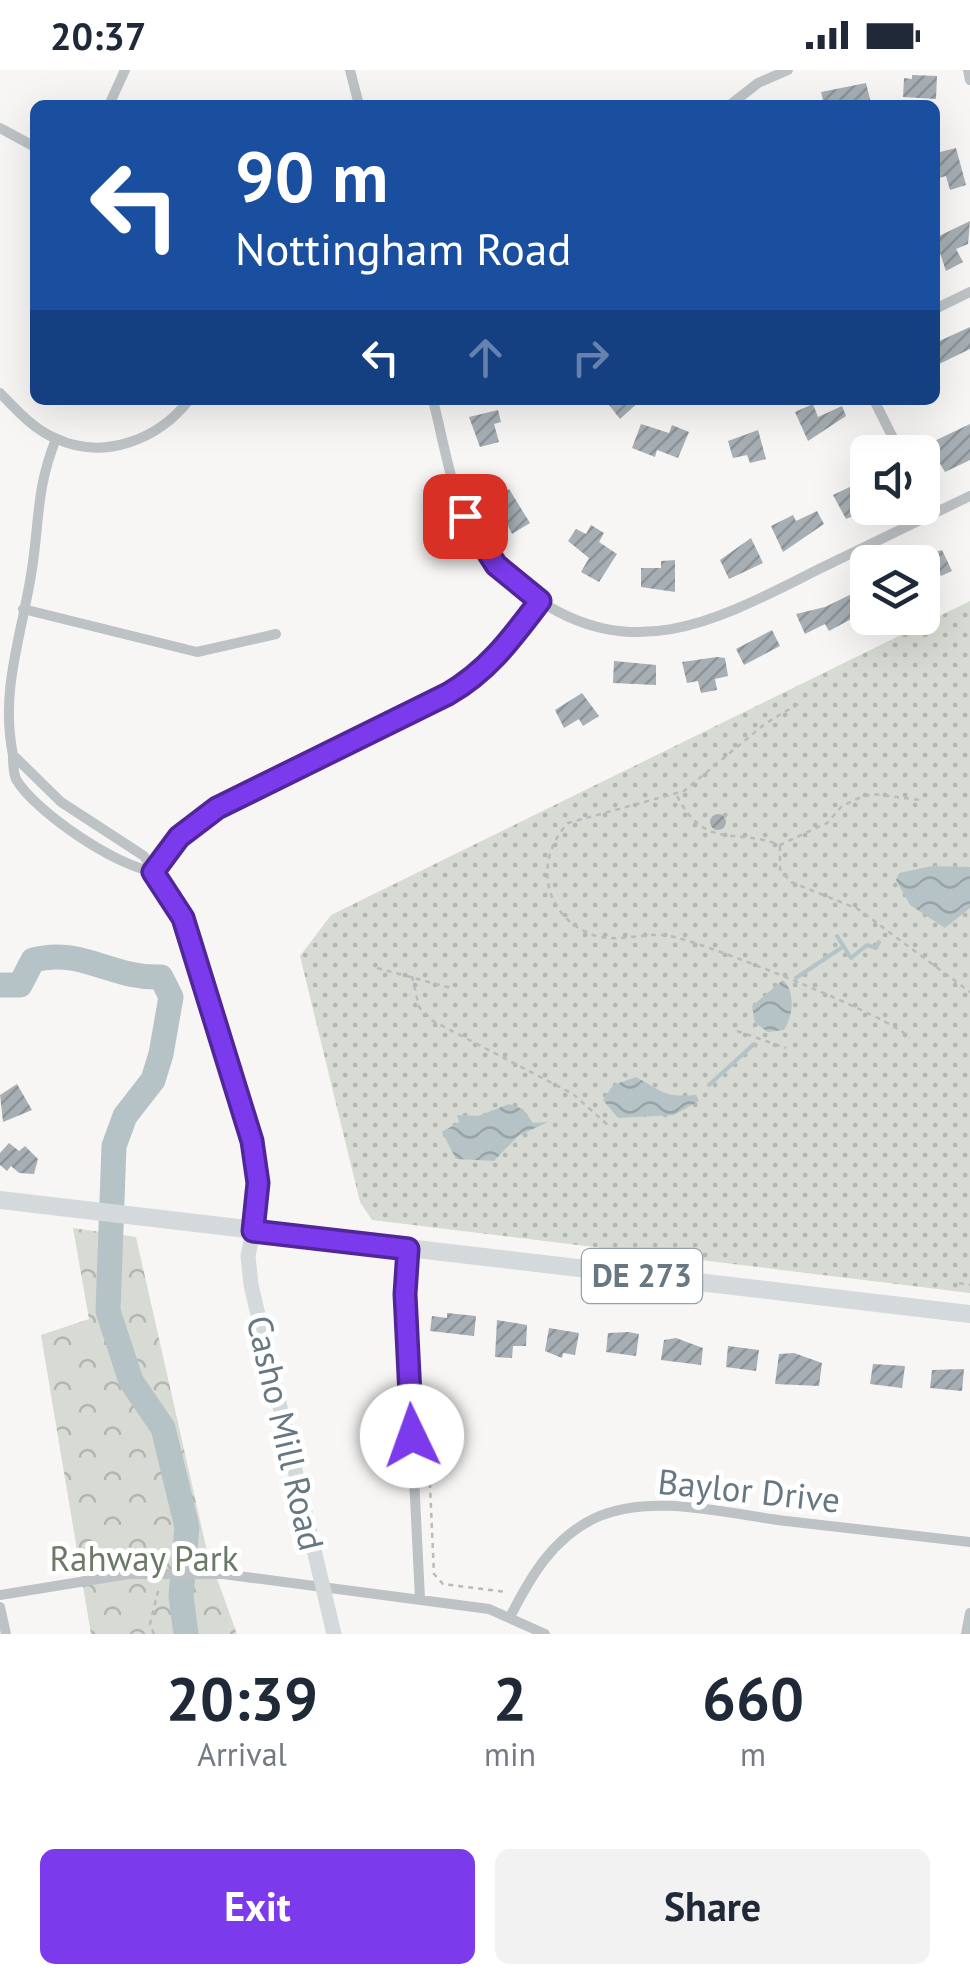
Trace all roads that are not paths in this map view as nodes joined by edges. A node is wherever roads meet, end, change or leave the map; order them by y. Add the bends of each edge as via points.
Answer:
1 (125, 70) edge
2 (350, 70) edge
3 (788, 70) edge
4 (968, 70) edge
5 (970, 80) edge
6 (111, 100) edge
7 (358, 100) edge
8 (737, 100) edge
9 (0, 128) edge
10 (30, 145) edge
11 (970, 292) edge
12 (940, 307) edge
13 (0, 393) edge
14 (183, 405) edge
15 (435, 405) edge
16 (876, 405) edge
17 (892, 435) edge
18 (56, 439) junction
19 (970, 496) edge
20 (940, 510) edge
21 (910, 525) edge
22 (540, 601) junction
23 (24, 608) junction
24 (276, 634) dead end
25 (13, 755) junction
26 (153, 872) junction
27 (0, 1200) edge
28 (253, 1231) junction
29 (408, 1249) junction
30 (970, 1314) edge
31 (970, 1542) edge
32 (320, 1585) junction
33 (0, 1595) edge
34 (420, 1599) junction
35 (0, 1606) edge
36 (970, 1613) edge
37 (511, 1616) junction
38 (6, 1634) edge
39 (334, 1634) edge
40 (546, 1634) edge
41 (966, 1634) edge

1 - 6 street
2 - 7 street
3 - 8 street
4 - 5 street
9 - 10 street
11 - 12 street
13 - 18 street
14 - 18 street via 163,427 133,442 99,447
15 - 22 street via 473,532 507,576
16 - 17 street
18 - 23 street via 38,490
19 - 20 street
21 - 22 street via 740,609 680,629 603,629
22 - 26 street via 493,661 464,685 217,808 179,837
23 - 24 street via 196,652
23 - 25 street via 2,689
25 - 26 street via 51,794 144,856
25 - 26 street via 14,776 44,810 135,869
26 - 28 street via 183,918 252,1141 258,1183
27 - 28 main road, DE 273
28 - 29 main road, DE 273
28 - 32 street, Casho Mill Road via 251,1285
29 - 30 main road, DE 273
29 - 34 street
31 - 37 street, Baylor Drive via 624,1508 591,1520 559,1543
32 - 33 street via 196,1573 99,1577
32 - 34 street
32 - 39 street, Casho Mill Road
34 - 37 street
35 - 38 street
36 - 41 street
37 - 40 street

